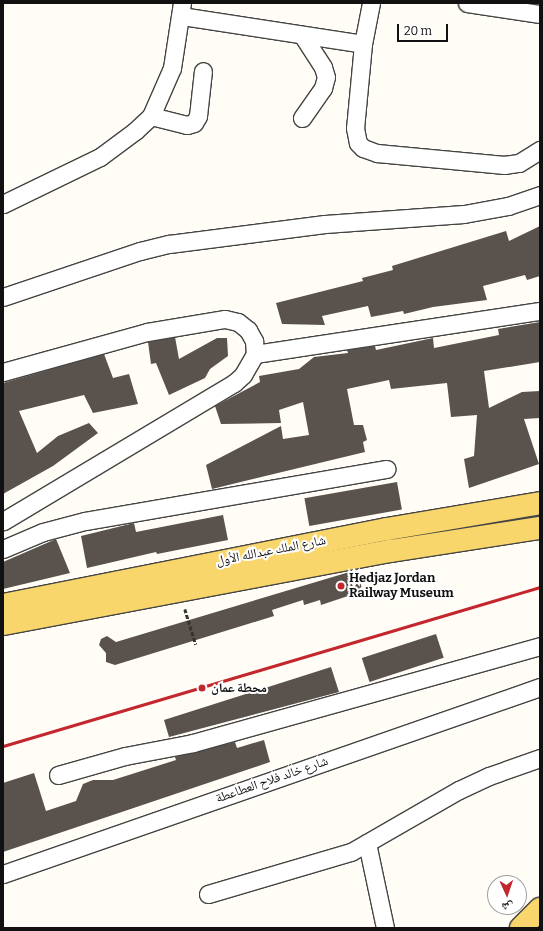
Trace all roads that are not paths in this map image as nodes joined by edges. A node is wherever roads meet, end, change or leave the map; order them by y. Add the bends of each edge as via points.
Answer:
1 (371, 3) edge
2 (466, 3) edge
3 (181, 10) edge
4 (540, 14) edge
5 (302, 35) junction
6 (363, 44) junction
7 (203, 71) dead end
8 (151, 116) junction
9 (302, 118) dead end
10 (540, 150) edge
11 (540, 195) edge
12 (3, 204) edge
13 (3, 297) edge
14 (540, 311) edge
15 (256, 354) junction
16 (3, 372) edge
17 (387, 469) dead end
18 (540, 503) edge
19 (3, 520) edge
20 (540, 528) edge
21 (3, 549) edge
22 (3, 605) edge
23 (3, 624) edge
24 (540, 646) edge
25 (540, 687) edge
26 (540, 758) edge
27 (58, 775) dead end
28 (366, 843) junction
29 (3, 874) edge
30 (208, 894) dead end
31 (540, 909) edge
32 (385, 928) edge
33 (521, 928) edge

1 - 6 street
2 - 4 street
3 - 5 street
3 - 8 street via 172,68
5 - 6 street
5 - 9 street via 323,67 326,77 323,88
6 - 10 street via 355,128 358,143 363,148 377,153 504,165 519,163
7 - 8 street via 194,123 187,125
8 - 12 street via 100,157
11 - 13 street via 508,206 464,214 325,224 169,244 140,251
14 - 15 street
15 - 16 street via 254,341 248,330 238,322 225,319 147,332
15 - 19 street via 243,375 234,383
17 - 21 street via 85,521 43,532
18 - 22 main road, شارع الملك عبدالله الأول via 387,529
20 - 23 main road, شارع الملك عبدالله الأول via 391,551
24 - 27 street via 193,743 125,756
25 - 29 street, شارع خالد فلاح العطاعطة
26 - 28 street via 459,790
28 - 30 street via 333,858
28 - 32 street
31 - 33 main road

